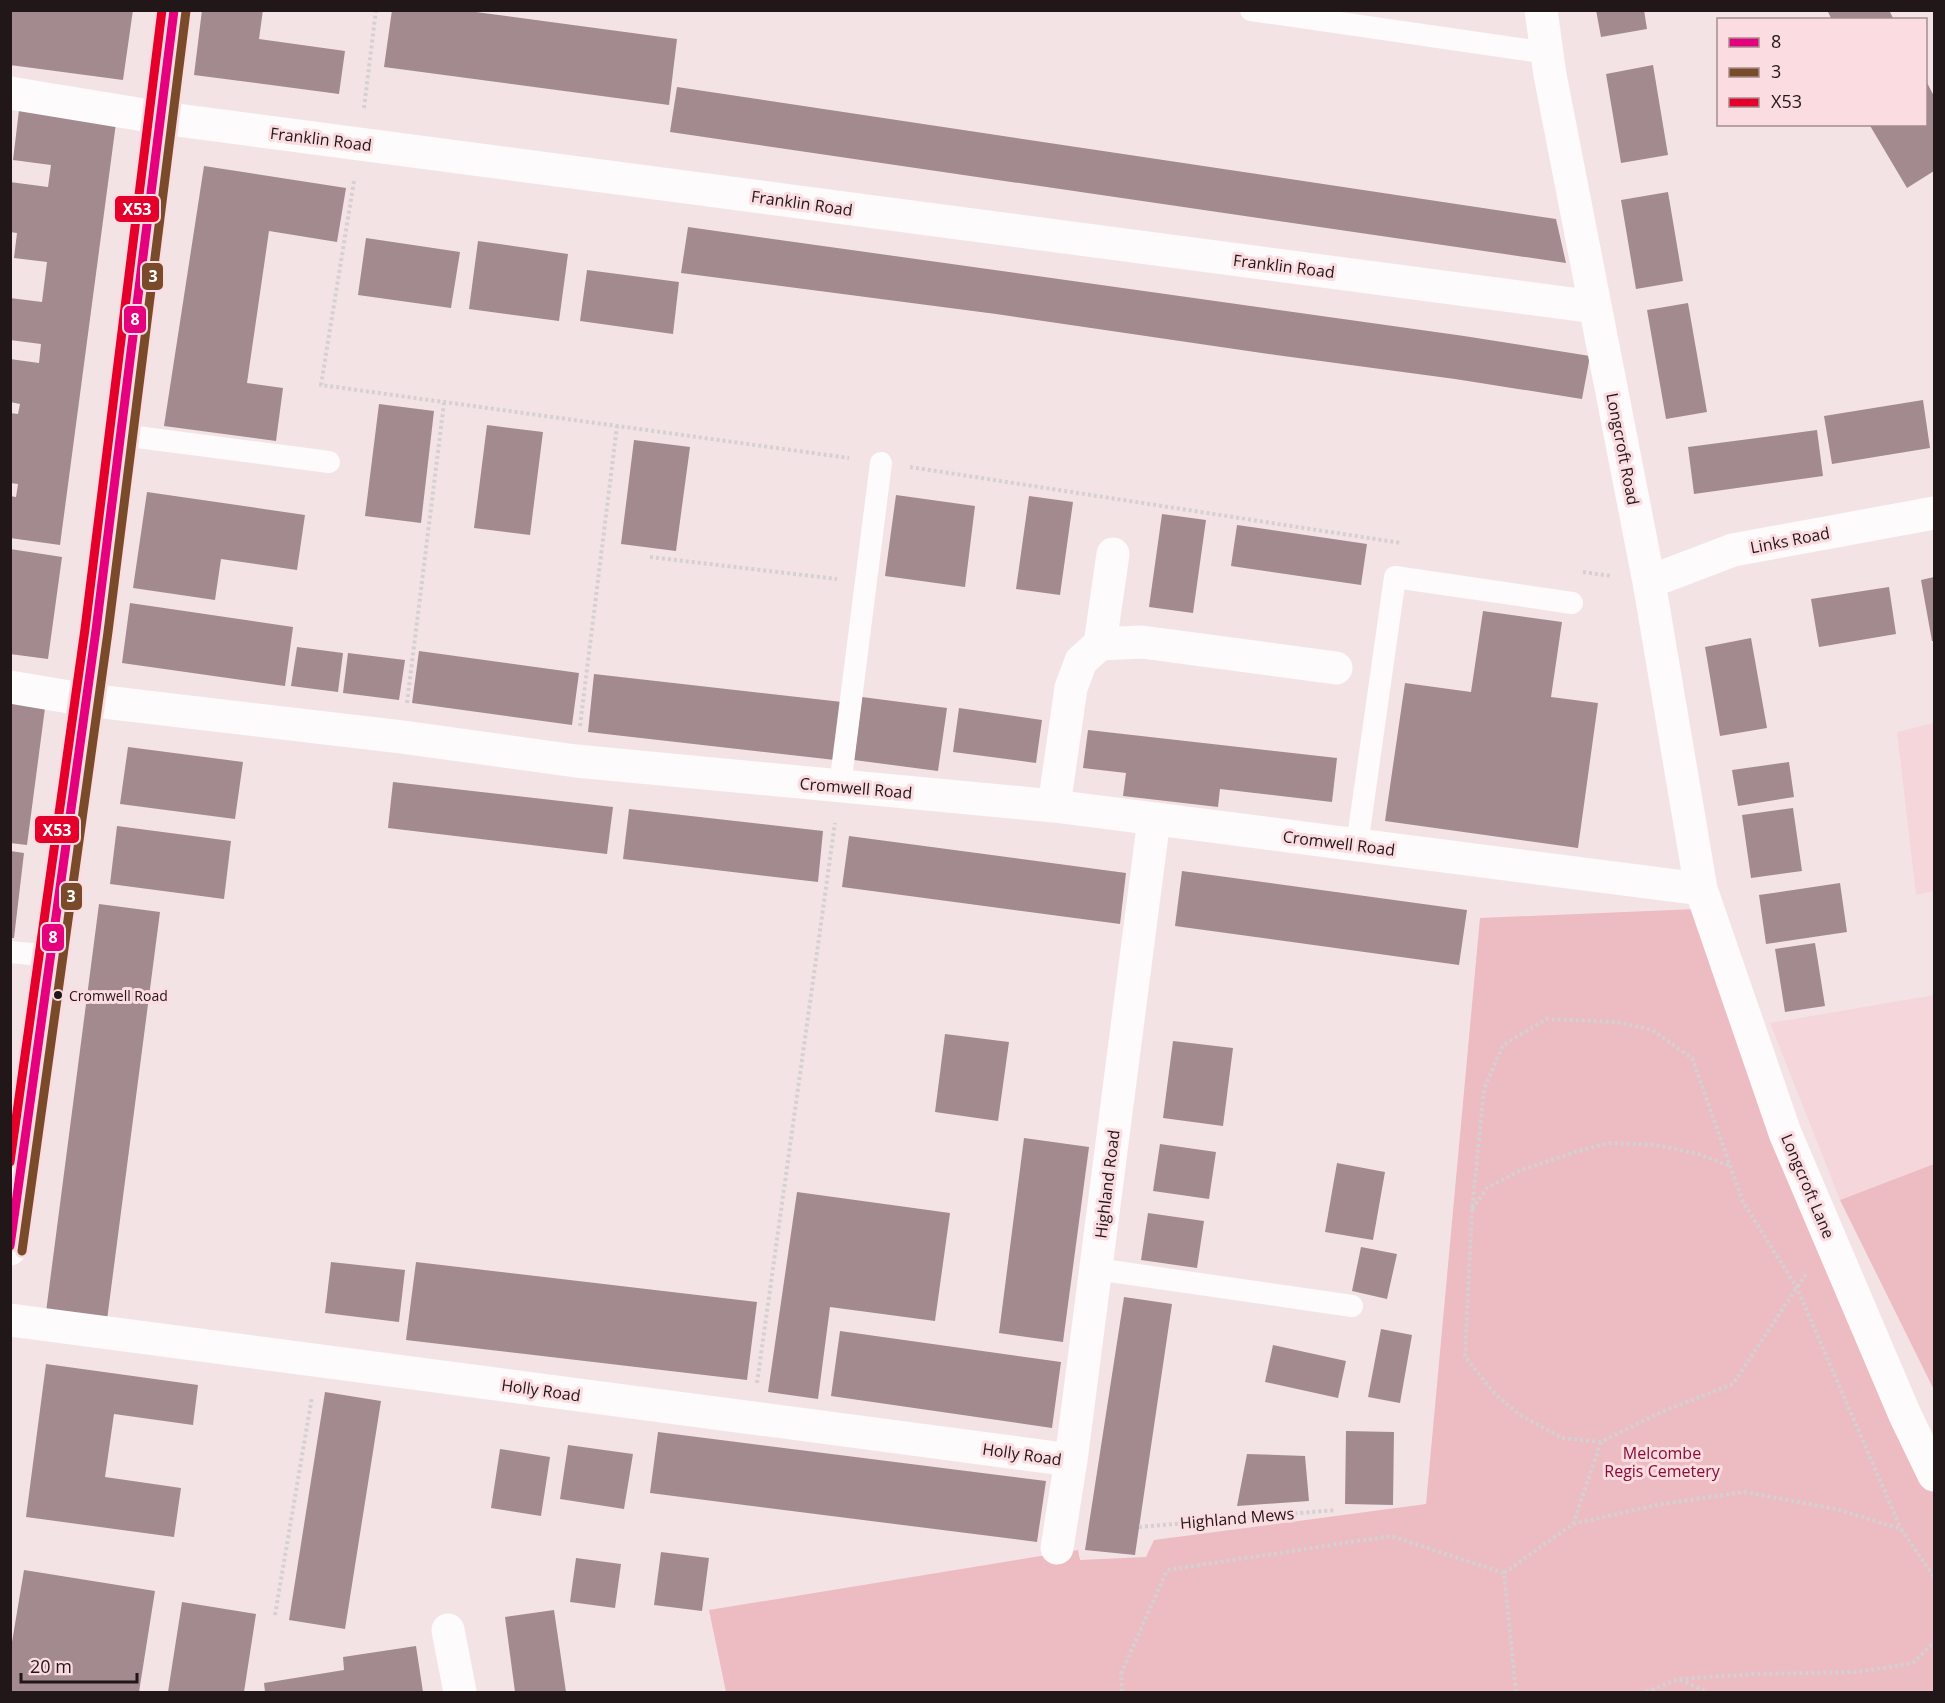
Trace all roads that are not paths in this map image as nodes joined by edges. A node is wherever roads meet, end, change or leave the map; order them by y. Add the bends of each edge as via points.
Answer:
1 (174, 10) edge
2 (1251, 10) edge
3 (1541, 10) edge
4 (1548, 53) junction
5 (10, 93) edge
6 (162, 118) junction
7 (1595, 307) junction
8 (122, 435) junction
9 (329, 462) dead end
10 (881, 463) road end
11 (1935, 513) edge
12 (1113, 554) dead end
13 (1649, 582) junction
14 (1572, 603) dead end
15 (1100, 644) junction
16 (1336, 668) dead end
17 (10, 687) edge
18 (87, 700) junction
19 (840, 786) junction
20 (1054, 806) junction
21 (1154, 819) junction
22 (1357, 845) junction
23 (1701, 889) junction
24 (10, 952) edge
25 (53, 956) junction
26 (13, 1210) edge
27 (10, 1249) edge
28 (1096, 1269) junction
29 (1352, 1306) dead end
30 (10, 1320) edge
31 (1071, 1460) junction
32 (1935, 1475) edge
33 (1057, 1548) dead end
34 (448, 1630) dead end
35 (460, 1692) edge

1 - 6 street
2 - 4 lane
3 - 4 street, Longcroft Road
4 - 7 street, Longcroft Road
5 - 6 street, Franklin Road
6 - 7 street, Franklin Road
6 - 8 street
7 - 13 street, Longcroft Road
8 - 9 lane
8 - 18 street
10 - 19 lane
11 - 13 street, Links Road via 1733,550
12 - 15 street
13 - 23 street, Longcroft Road
14 - 22 lane via 1395,577
15 - 16 street via 1142,642
15 - 20 street via 1081,662 1071,688
17 - 18 street, Cromwell Road
18 - 19 street, Cromwell Road via 576,761
18 - 25 street
19 - 20 street, Cromwell Road
20 - 21 street, Cromwell Road
21 - 22 street, Cromwell Road
21 - 28 street, Highland Road
22 - 23 street, Cromwell Road
23 - 32 street, Longcroft Lane via 1785,1133 1905,1415
24 - 25 lane
25 - 26 street
26 - 27 street
28 - 29 lane
28 - 31 street, Highland Road
30 - 31 street, Holly Road
31 - 33 street, Highland Road
34 - 35 street

